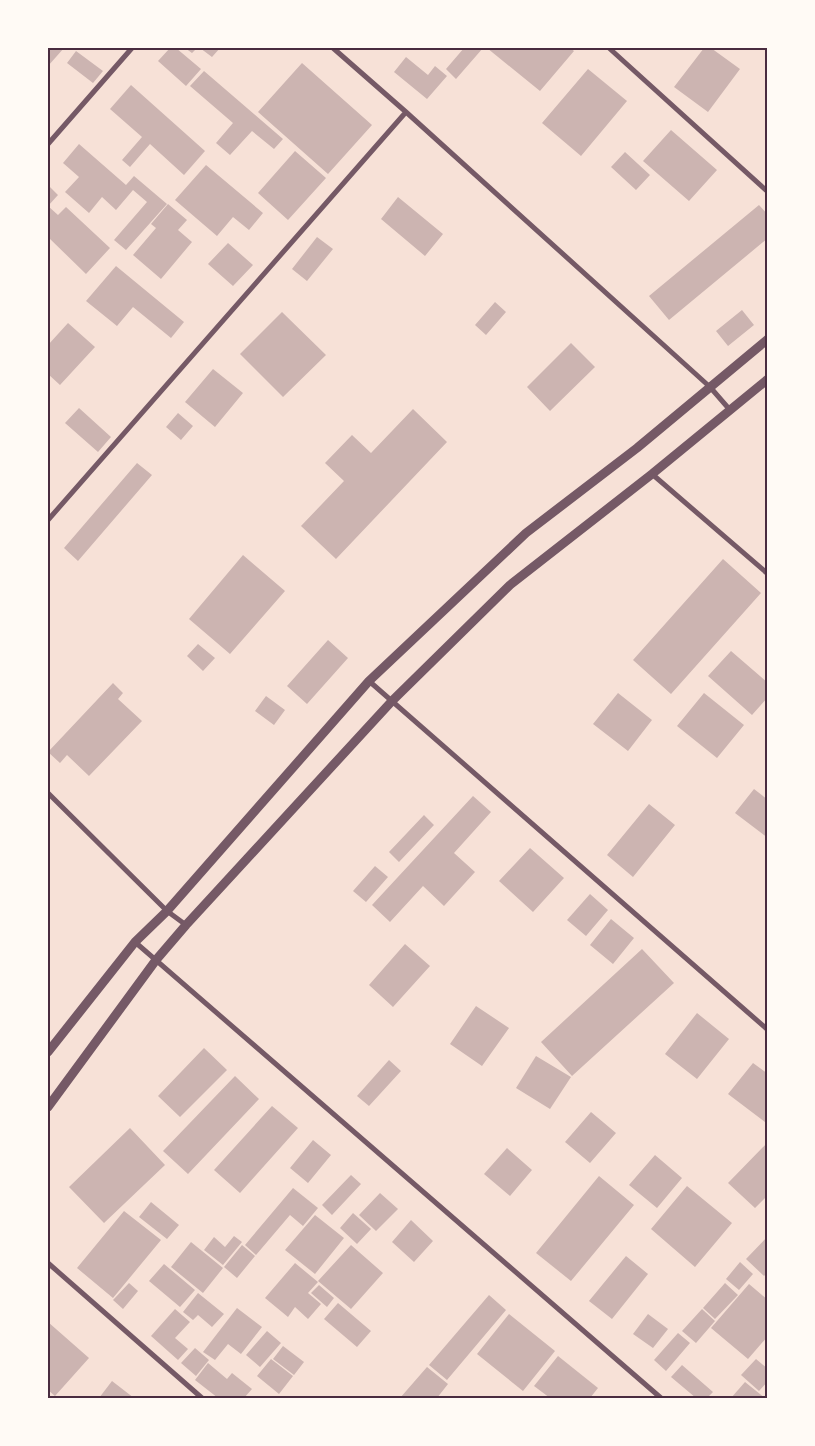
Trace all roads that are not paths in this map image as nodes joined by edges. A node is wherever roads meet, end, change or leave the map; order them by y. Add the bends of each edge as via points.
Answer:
1 (132, 48) edge
2 (333, 48) edge
3 (609, 48) edge
4 (406, 112) junction
5 (48, 144) edge
6 (768, 192) edge
7 (768, 339) edge
8 (768, 379) edge
9 (710, 387) junction
10 (730, 410) junction
11 (652, 474) junction
12 (48, 520) edge
13 (768, 574) edge
14 (369, 681) junction
15 (392, 701) junction
16 (48, 793) edge
17 (168, 911) junction
18 (186, 925) junction
19 (135, 942) junction
20 (156, 960) junction
21 (768, 1030) edge
22 (48, 1052) edge
23 (48, 1107) edge
24 (48, 1263) edge
25 (202, 1398) edge
26 (661, 1398) edge

1 - 5 street
2 - 4 street
3 - 6 street
4 - 9 street
4 - 12 street
7 - 9 street
8 - 10 street
9 - 10 street
9 - 14 street via 526,533
10 - 11 street
11 - 13 street
11 - 15 street via 510,585
14 - 15 street
14 - 17 street
15 - 18 street
15 - 21 street
16 - 17 street
17 - 18 street
17 - 19 street
18 - 20 street
19 - 20 street
19 - 22 street
20 - 23 street
20 - 26 street
24 - 25 street

